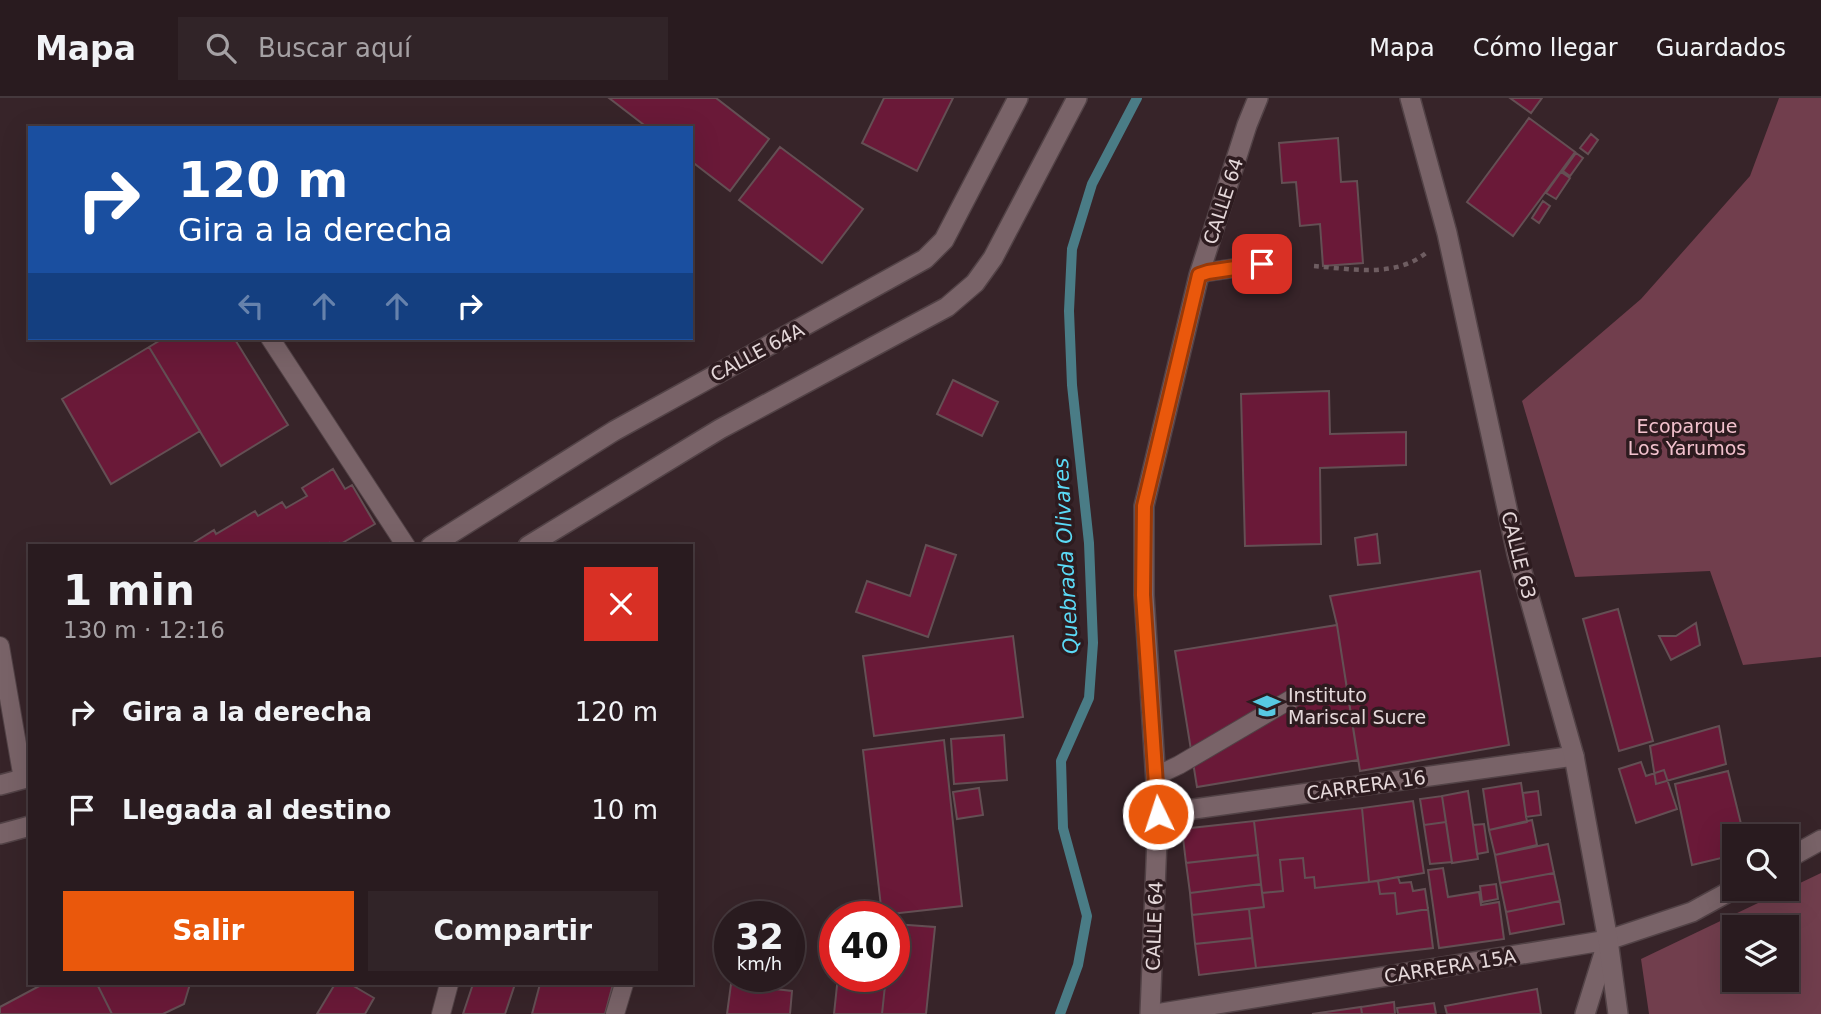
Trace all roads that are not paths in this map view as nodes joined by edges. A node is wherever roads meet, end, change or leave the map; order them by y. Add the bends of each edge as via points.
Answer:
1 (1018, 98) edge
2 (1077, 98) edge
3 (1258, 98) edge
4 (1410, 98) edge
5 (1262, 264) dead end
6 (1199, 275) junction
7 (271, 340) edge
8 (405, 544) edge
9 (434, 544) edge
10 (531, 544) edge
11 (0, 646) edge
12 (1293, 698) dead end
13 (1574, 756) junction
14 (1156, 776) junction
15 (27, 778) edge
16 (0, 785) edge
17 (1158, 814) junction
18 (28, 827) edge
19 (0, 834) edge
20 (1821, 840) edge
21 (1799, 852) edge
22 (1722, 895) edge
23 (1608, 940) junction
24 (449, 985) edge
25 (624, 985) edge
26 (441, 1014) edge
27 (615, 1014) edge
28 (1150, 1014) edge
29 (1156, 1014) edge
30 (1585, 1014) edge
31 (1618, 1014) edge

1 - 9 street, CALLE 64A via 944,240 925,259 614,431
2 - 10 street via 993,258 975,283 947,307 720,429
3 - 6 street, CALLE 64
4 - 13 street, CALLE 63 via 1447,233 1517,554
5 - 6 lane
6 - 14 street, CALLE 64 via 1144,506 1143,595
7 - 8 lane
11 - 15 lane
12 - 14 lane
13 - 17 street, CARRERA 16
13 - 23 street, CALLE 63
14 - 17 street, CALLE 64
15 - 16 street
17 - 28 street, CALLE 64
18 - 19 street
20 - 21 street
22 - 23 street, CARRERA 15A via 1692,912
23 - 29 street, CARRERA 15A
23 - 30 street
23 - 31 street, CALLE 63
24 - 26 lane
25 - 27 lane

